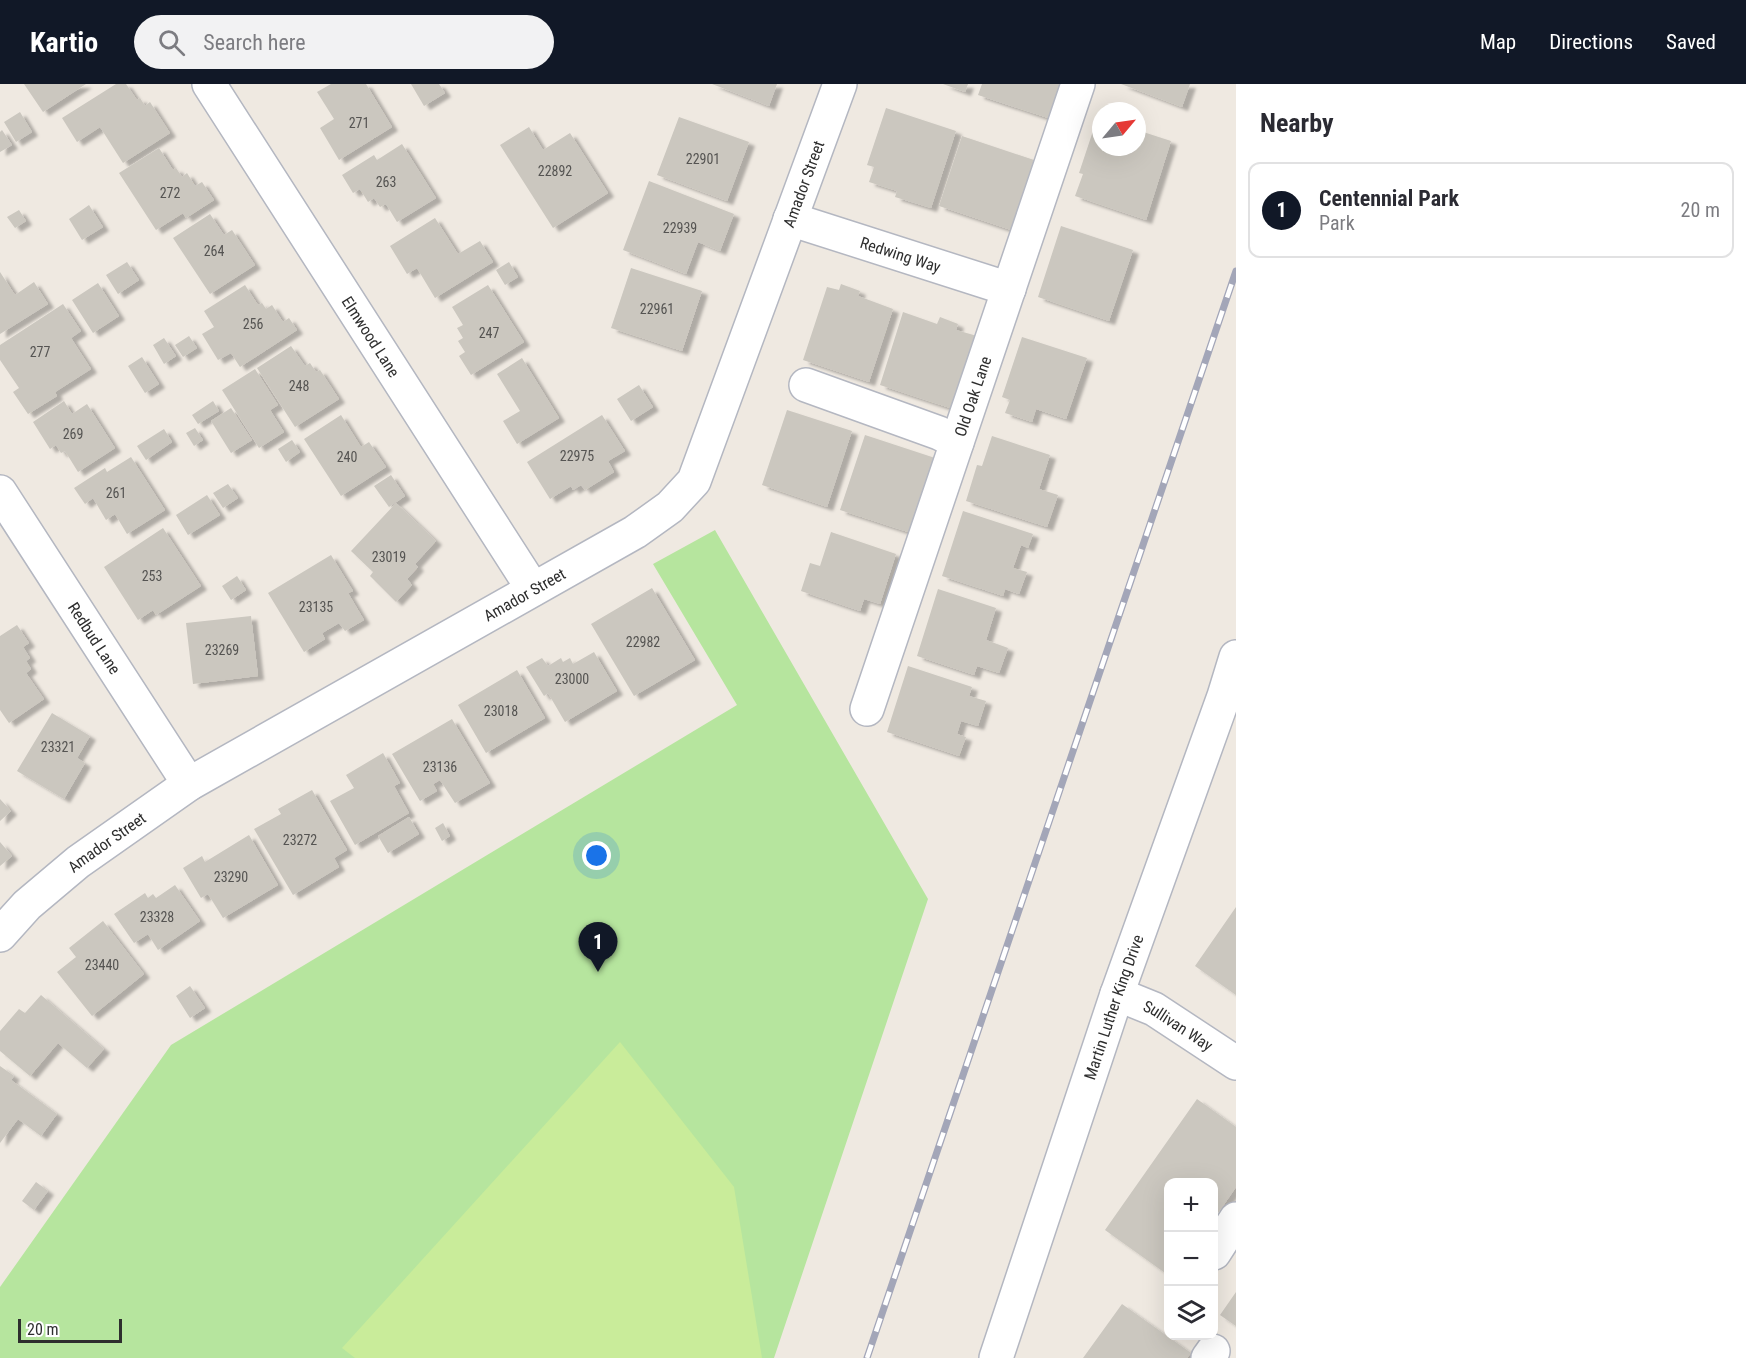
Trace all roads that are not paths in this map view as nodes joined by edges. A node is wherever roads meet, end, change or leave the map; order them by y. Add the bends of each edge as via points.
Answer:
1 (208, 84) edge
2 (840, 84) edge
3 (1078, 84) edge
4 (790, 219) junction
5 (1009, 289) junction
6 (806, 386) dead end
7 (957, 442) junction
8 (0, 492) edge
9 (534, 589) junction
10 (1236, 657) edge
11 (867, 709) dead end
12 (189, 784) junction
13 (0, 935) edge
14 (1117, 994) junction
15 (1236, 1063) edge
16 (1236, 1219) edge
17 (1218, 1247) edge
18 (996, 1358) edge

1 - 9 street, Elmwood Lane
2 - 4 street, Amador Street
3 - 5 street, Old Oak Lane
4 - 5 street, Redwing Way
4 - 9 street, Amador Street via 694,481 670,507 636,532
5 - 7 street, Old Oak Lane
6 - 7 street
7 - 11 street, Old Oak Lane
8 - 12 street, Redbud Lane
9 - 12 street, Amador Street
10 - 14 street, Martin Luther King Drive
12 - 13 street, Amador Street via 78,862 27,905
14 - 15 street, Sullivan Way via 1154,1009
14 - 18 street, Martin Luther King Drive
16 - 17 street

